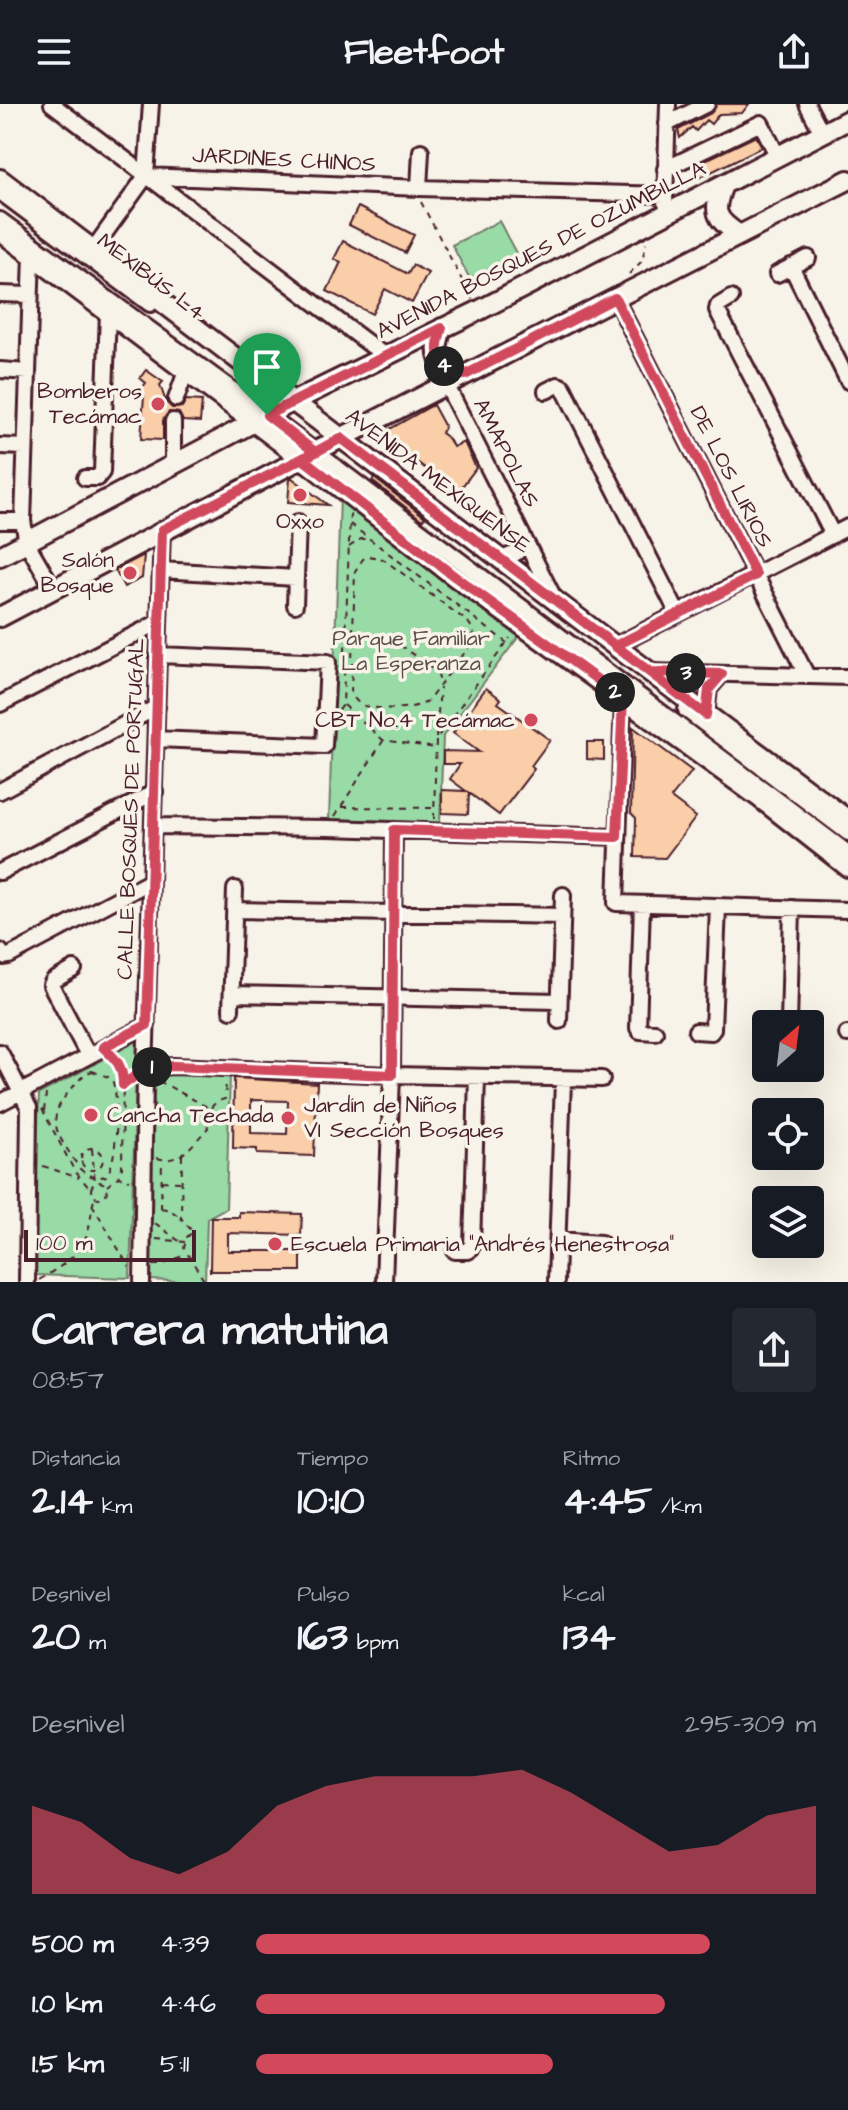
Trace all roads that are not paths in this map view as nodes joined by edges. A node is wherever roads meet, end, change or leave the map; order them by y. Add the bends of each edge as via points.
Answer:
1 (151, 104) edge
2 (668, 104) edge
3 (707, 104) edge
4 (807, 104) edge
5 (60, 107) edge
6 (848, 120) edge
7 (667, 124) junction
8 (822, 133) junction
9 (421, 151) dead end
10 (778, 157) junction
11 (665, 169) junction
12 (146, 176) junction
13 (0, 179) edge
14 (848, 180) edge
15 (723, 185) junction
16 (419, 188) junction
17 (0, 192) edge
18 (665, 195) junction
19 (665, 214) junction
20 (0, 220) edge
21 (0, 231) edge
22 (738, 234) junction
23 (92, 251) junction
24 (32, 255) junction
25 (808, 258) dead end
26 (0, 294) edge
27 (30, 295) junction
28 (615, 298) junction
29 (731, 298) dead end
30 (108, 313) junction
31 (442, 328) junction
32 (385, 356) junction
33 (0, 370) edge
34 (186, 371) junction
35 (28, 372) junction
36 (465, 375) junction
37 (848, 381) edge
38 (446, 384) junction
39 (546, 391) dead end
40 (176, 399) dead end
41 (289, 403) junction
42 (261, 418) junction
43 (173, 421) dead end
44 (337, 440) junction
45 (0, 446) edge
46 (24, 447) junction
47 (309, 455) junction
48 (173, 466) junction
49 (85, 478) dead end
50 (0, 521) edge
51 (23, 521) junction
52 (298, 522) dead end
53 (848, 527) edge
54 (162, 530) junction
55 (833, 535) junction
56 (27, 543) junction
57 (526, 543) junction
58 (0, 556) edge
59 (502, 559) junction
60 (161, 570) junction
61 (756, 575) junction
62 (296, 578) junction
63 (53, 588) junction
64 (556, 600) junction
65 (295, 605) dead end
66 (678, 614) junction
67 (0, 617) edge
68 (159, 622) junction
69 (615, 646) junction
70 (159, 655) junction
71 (650, 672) junction
72 (722, 674) junction
73 (807, 676) junction
74 (848, 677) edge
75 (623, 698) junction
76 (0, 704) edge
77 (157, 707) junction
78 (706, 715) junction
79 (156, 739) junction
80 (0, 791) edge
81 (155, 792) junction
82 (848, 820) edge
83 (154, 826) junction
84 (394, 830) junction
85 (848, 833) edge
86 (617, 837) junction
87 (848, 853) edge
88 (848, 867) edge
89 (0, 872) edge
90 (151, 881) junction
91 (235, 889) dead end
92 (563, 895) dead end
93 (642, 904) junction
94 (718, 907) junction
95 (792, 908) junction
96 (234, 910) junction
97 (848, 910) edge
98 (393, 912) junction
99 (562, 916) junction
100 (0, 951) edge
101 (74, 969) dead end
102 (232, 994) junction
103 (392, 996) junction
104 (559, 1001) junction
105 (231, 1010) dead end
106 (789, 1010) edge
107 (559, 1021) dead end
108 (147, 1025) junction
109 (696, 1031) dead end
110 (655, 1032) dead end
111 (0, 1052) edge
112 (88, 1055) junction
113 (145, 1070) junction
114 (392, 1075) junction
115 (477, 1077) junction
116 (602, 1079) dead end
117 (563, 1080) junction
118 (26, 1088) junction
119 (0, 1103) edge
120 (558, 1240) junction
121 (601, 1243) dead end
122 (455, 1251) dead end
123 (27, 1282) edge
124 (142, 1282) edge
125 (384, 1282) edge
126 (556, 1282) edge

1 - 12 street
2 - 7 street
3 - 7 street
4 - 8 street
5 - 12 street
6 - 8 main road, AVENIDA BOSQUES DE OZUMBILLA
7 - 11 street
8 - 10 main road, AVENIDA BOSQUES DE OZUMBILLA
9 - 16 street
10 - 11 street via 761,123
10 - 15 main road, AVENIDA BOSQUES DE OZUMBILLA
11 - 18 street
12 - 16 street, JARDINES CHINOS
12 - 23 street
12 - 32 street
13 - 23 main road, AVENIDA MEXIQUENSE
14 - 22 main road
15 - 19 main road, AVENIDA BOSQUES DE OZUMBILLA
15 - 22 main road via 717,215
16 - 18 street, JARDINES CHINOS
17 - 41 street, MEXIBÚS L4
18 - 19 street
19 - 31 main road, AVENIDA BOSQUES DE OZUMBILLA
20 - 42 street, MEXIBÚS L4
21 - 24 main road
22 - 28 main road
23 - 41 main road, AVENIDA MEXIQUENSE
24 - 27 street
24 - 30 main road
25 - 37 street via 784,270
26 - 27 street
27 - 35 street
28 - 36 main road
28 - 61 street, DE LOS LIRIOS
29 - 55 street via 717,310
30 - 34 main road
30 - 49 street via 102,472
31 - 32 main road, AVENIDA BOSQUES DE OZUMBILLA
31 - 36 main road via 438,358 453,373
32 - 41 main road, AVENIDA BOSQUES DE OZUMBILLA
33 - 35 street
34 - 40 street
34 - 42 main road
35 - 46 street
36 - 38 main road
38 - 44 main road
38 - 57 street, AMAPOLAS
39 - 66 street via 563,387
41 - 42 main road, AVENIDA BOSQUES DE OZUMBILLA
41 - 44 main road, AVENIDA MEXIQUENSE
42 - 47 main road
42 - 48 main road, AVENIDA BOSQUES DE OZUMBILLA
43 - 48 street
44 - 47 main road
44 - 59 main road, AVENIDA MEXIQUENSE
44 - 85 street
45 - 46 street
46 - 51 street
47 - 54 main road
47 - 75 main road via 350,497
47 - 87 street
48 - 56 main road, AVENIDA BOSQUES DE OZUMBILLA
50 - 51 street
51 - 56 street
52 - 62 street
53 - 55 street
54 - 60 street, CALLE BOSQUES DE PORTUGAL
54 - 63 main road
55 - 61 street
56 - 58 main road, AVENIDA BOSQUES DE OZUMBILLA
56 - 63 street
57 - 59 street, AMAPOLAS
57 - 64 street, AMAPOLAS
59 - 64 main road, AVENIDA MEXIQUENSE
60 - 62 street
60 - 68 street, CALLE BOSQUES DE PORTUGAL
61 - 66 street
61 - 73 street, DE LOS LIRIOS
62 - 65 street
63 - 67 main road
64 - 69 main road, AVENIDA MEXIQUENSE
66 - 69 street
68 - 70 street, CALLE BOSQUES DE PORTUGAL
68 - 76 street
69 - 71 main road, AVENIDA MEXIQUENSE
70 - 77 street, CALLE BOSQUES DE PORTUGAL
70 - 79 street via 328,662 324,746
71 - 72 street
71 - 78 main road, AVENIDA MEXIQUENSE
72 - 73 street
72 - 78 street via 709,689
73 - 74 street
75 - 86 street
75 - 88 main road
77 - 79 street, CALLE BOSQUES DE PORTUGAL
77 - 80 street
78 - 82 main road, AVENIDA MEXIQUENSE
79 - 81 street, CALLE BOSQUES DE PORTUGAL
81 - 83 street, CALLE BOSQUES DE PORTUGAL
81 - 89 street
83 - 84 street
83 - 90 street, CALLE BOSQUES DE PORTUGAL
84 - 86 street
84 - 98 street
86 - 93 street via 616,903
90 - 100 street via 9,956
90 - 108 street, CALLE BOSQUES DE PORTUGAL
91 - 96 street
92 - 99 street
93 - 94 street
93 - 110 street via 638,1028
94 - 95 street
94 - 109 street via 713,1029
95 - 97 street
95 - 106 street
96 - 98 street
96 - 102 street
98 - 99 street
98 - 103 street
99 - 104 street
101 - 112 street via 51,985
102 - 103 street
102 - 105 street
103 - 104 street
103 - 114 street
104 - 107 street
108 - 112 street
108 - 113 street, CALLE BOSQUES DE PORTUGAL
111 - 118 street
112 - 118 street
113 - 114 street
113 - 124 street, CALLE BOSQUES DE PORTUGAL via 143,1238 136,1266
114 - 115 street
114 - 125 street
115 - 117 street
115 - 122 street via 472,1246
116 - 117 street
117 - 120 street
118 - 119 street
118 - 123 street
120 - 121 street
120 - 126 street

